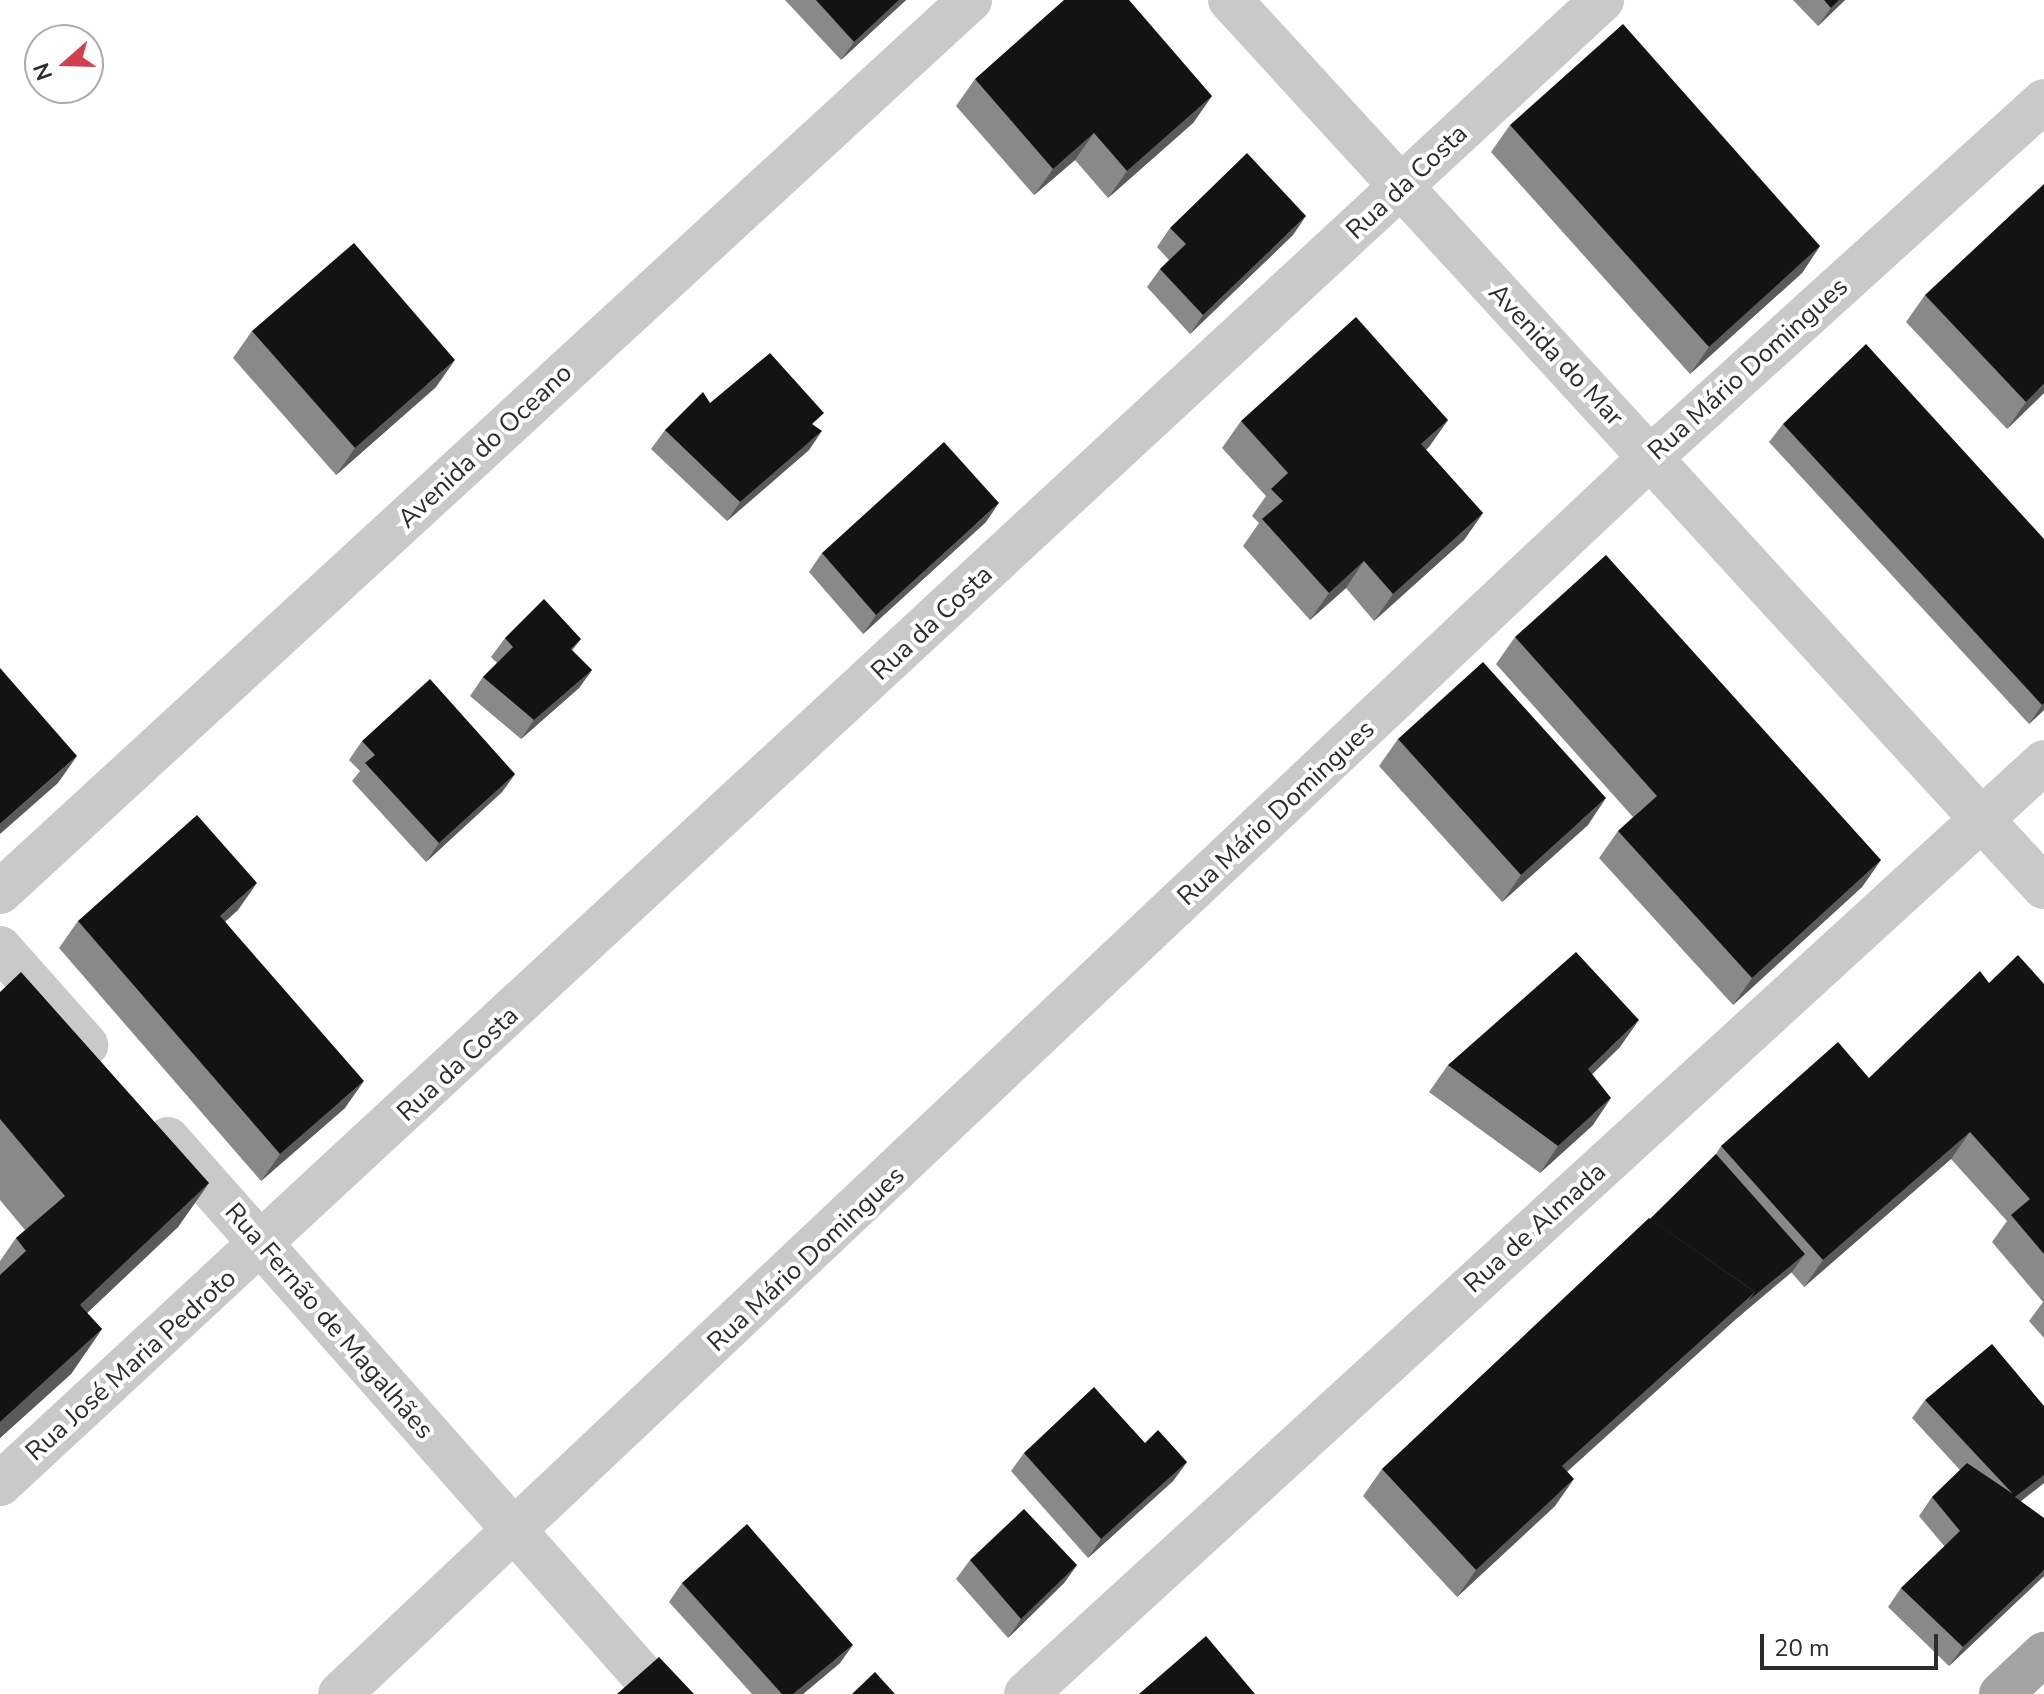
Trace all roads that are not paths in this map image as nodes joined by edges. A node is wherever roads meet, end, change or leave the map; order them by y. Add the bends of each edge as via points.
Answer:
1 (970, 0) edge
2 (1230, 0) edge
3 (1602, 0) edge
4 (2044, 101) edge
5 (1402, 186) junction
6 (1651, 457) junction
7 (2044, 762) edge
8 (1983, 820) junction
9 (2044, 887) edge
10 (0, 892) edge
11 (0, 948) edge
12 (262, 1246) junction
13 (0, 1484) edge
14 (516, 1533) junction
15 (2044, 1654) edge
16 (340, 1694) edge
17 (659, 1694) edge
18 (1026, 1694) edge
19 (2001, 1694) edge

1 - 10 street, Avenida do Oceano
2 - 5 street, Avenida do Mar
3 - 5 street, Rua da Costa
4 - 6 street, Rua Mário Domingues
5 - 6 street, Avenida do Mar
5 - 12 street, Rua da Costa
6 - 8 street, Avenida do Mar
6 - 14 street, Rua Mário Domingues
7 - 8 street, Rua de Almada
8 - 9 street, Avenida do Mar
8 - 18 street, Rua de Almada
11 - 12 street, Rua Fernão de Magalhães
12 - 13 street, Rua José Maria Pedroto
12 - 14 street, Rua Fernão de Magalhães
14 - 16 street, Rua Mário Domingues
14 - 17 street, Rua Fernão de Magalhães
15 - 19 main road

